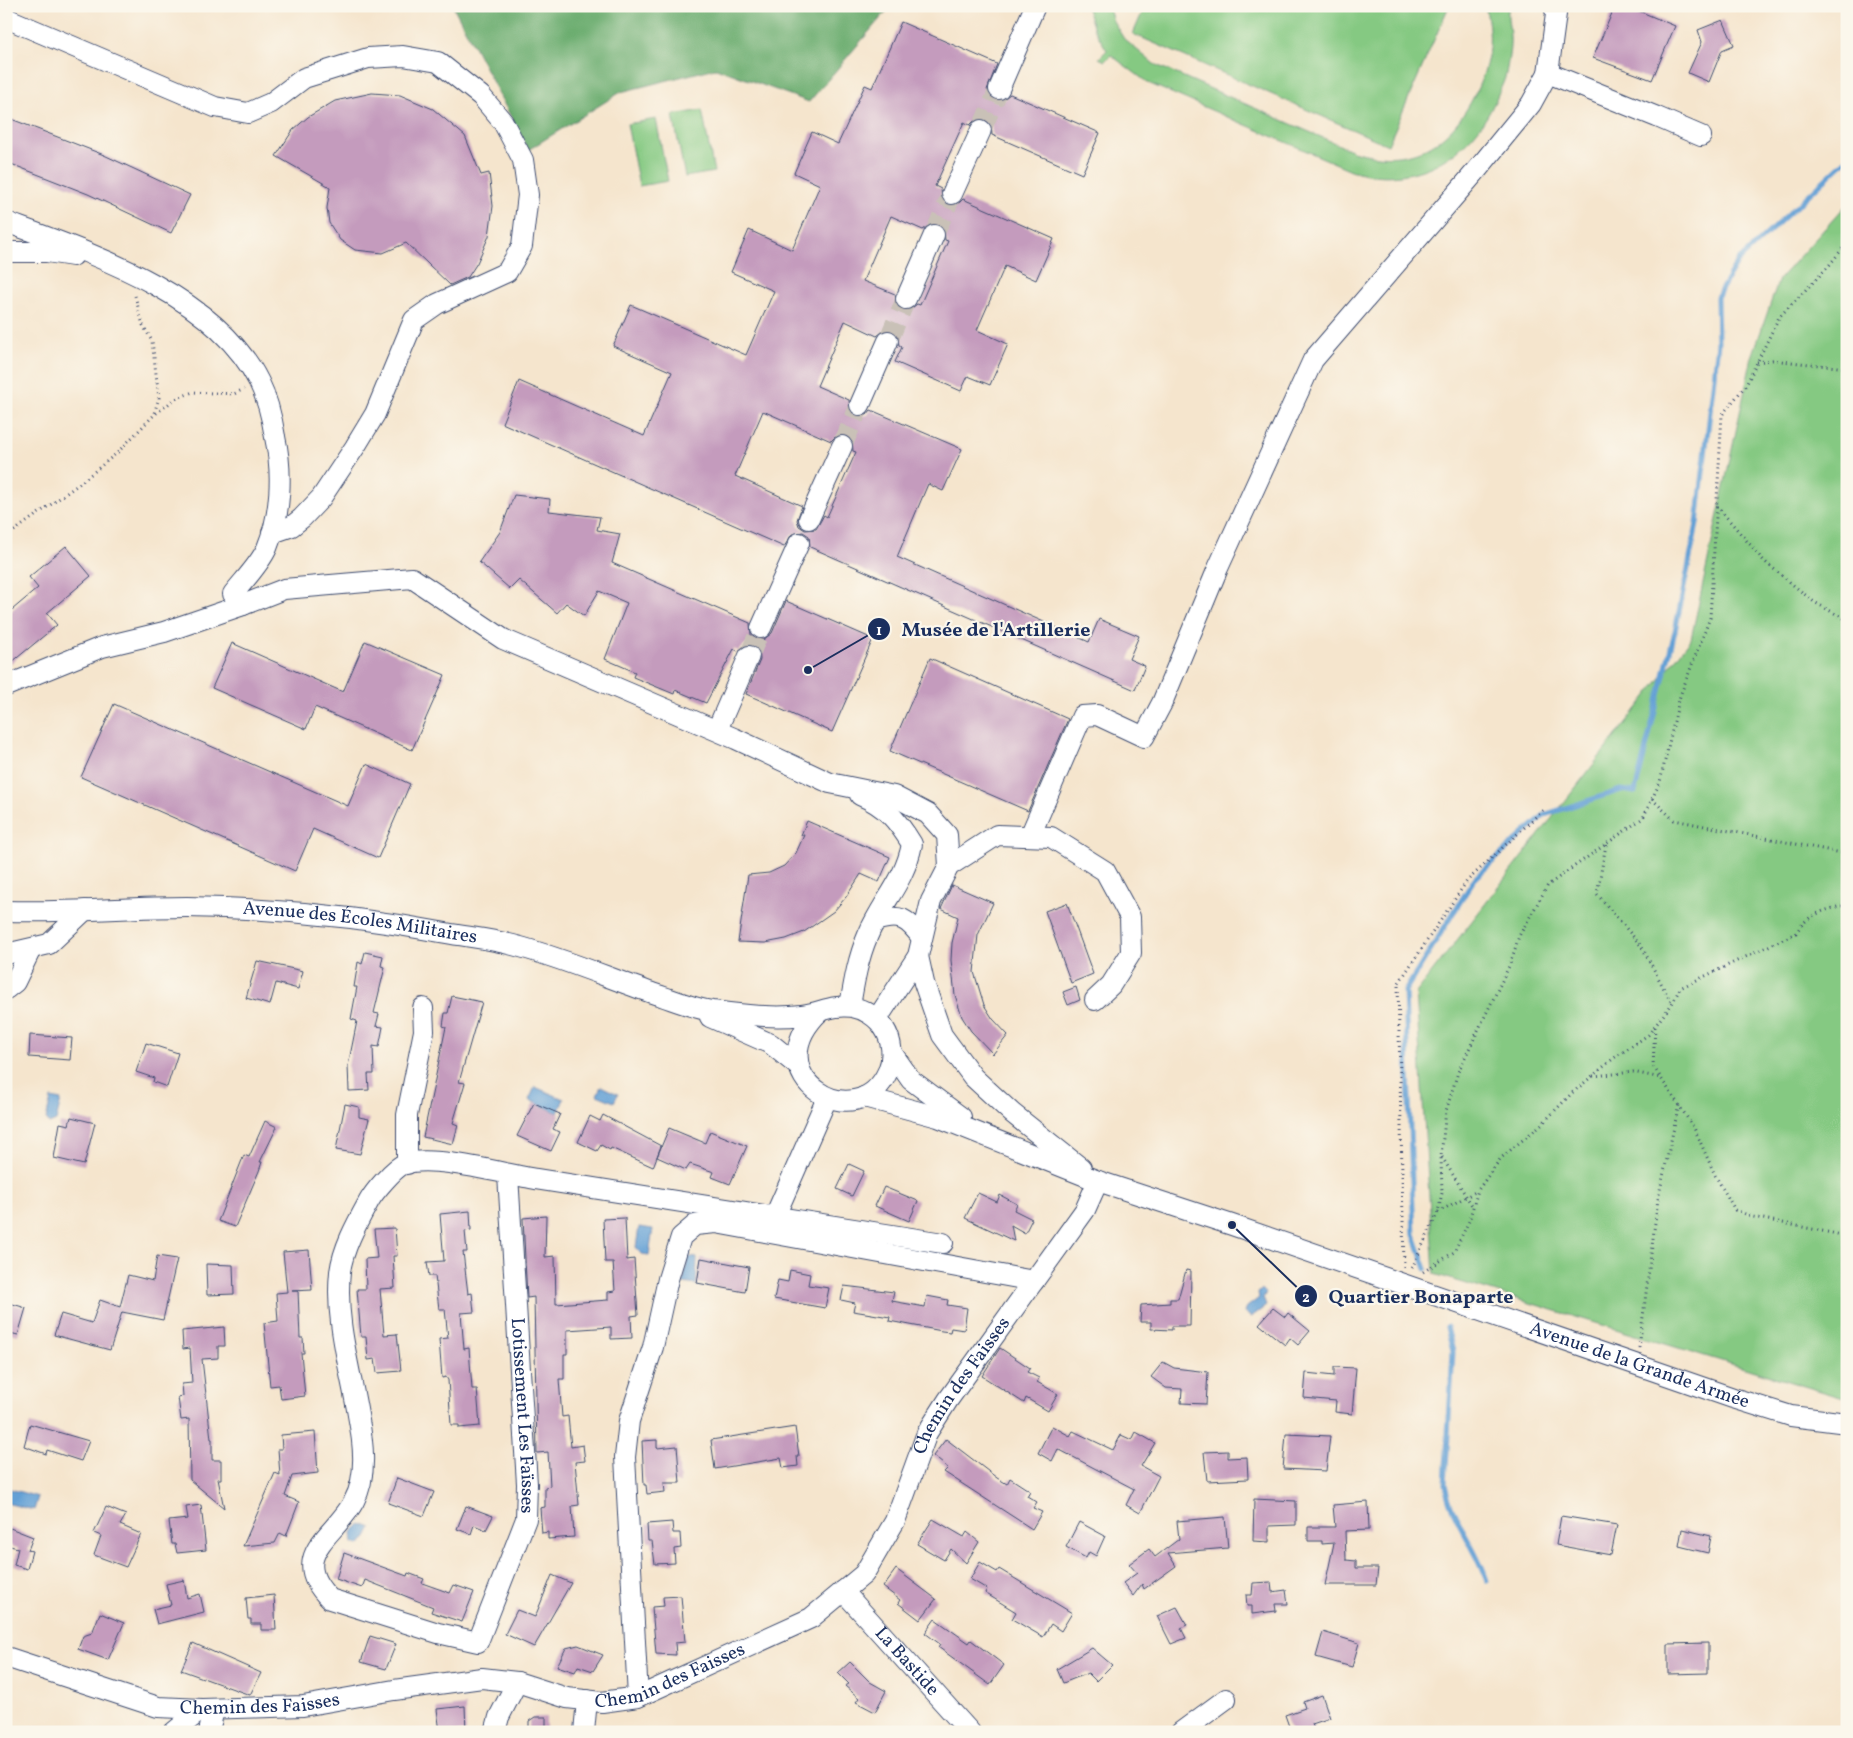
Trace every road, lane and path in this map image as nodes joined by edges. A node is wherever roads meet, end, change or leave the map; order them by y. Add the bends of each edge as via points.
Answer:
1 (1035, 6) edge
2 (1554, 6) edge
3 (6, 18) edge
4 (1548, 73) junction
5 (999, 89) tunnel mouth
6 (981, 130) tunnel mouth
7 (1701, 136) dead end
8 (952, 194) tunnel mouth
9 (6, 222) edge
10 (934, 235) tunnel mouth
11 (1847, 244) edge
12 (6, 252) edge
13 (100, 260) junction
14 (139, 276) junction
15 (906, 299) tunnel mouth
16 (888, 340) tunnel mouth
17 (1757, 362) junction
18 (1847, 368) edge
19 (259, 381) junction
20 (860, 405) tunnel mouth
21 (154, 415) junction
22 (842, 446) tunnel mouth
23 (1716, 505) junction
24 (810, 519) dead end
25 (272, 533) junction
26 (6, 537) edge
27 (799, 543) dead end
28 (244, 605) junction
29 (1847, 620) edge
30 (761, 628) tunnel mouth
31 (749, 656) tunnel mouth
32 (6, 686) edge
33 (716, 730) junction
34 (830, 782) junction
35 (1652, 799) junction
36 (1543, 810) dead end
37 (1030, 836) junction
38 (1606, 844) junction
39 (1847, 854) edge
40 (950, 866) junction
41 (1847, 905) edge
42 (85, 910) junction
43 (6, 911) edge
44 (876, 921) junction
45 (920, 947) junction
46 (31, 948) junction
47 (6, 954) edge
48 (6, 989) edge
49 (1095, 1000) dead end
50 (1672, 1004) junction
51 (850, 1006) junction
52 (424, 1008) dead end
53 (701, 1010) junction
54 (820, 1011) junction
55 (877, 1019) junction
56 (1655, 1026) junction
57 (892, 1053) junction
58 (798, 1066) junction
59 (1591, 1077) junction
60 (1661, 1078) junction
61 (864, 1097) junction
62 (827, 1098) junction
63 (1679, 1104) junction
64 (1011, 1146) junction
65 (1441, 1156) junction
66 (407, 1164) junction
67 (508, 1175) junction
68 (1098, 1182) junction
69 (1478, 1190) junction
70 (1466, 1197) junction
71 (1473, 1208) junction
72 (1438, 1212) junction
73 (775, 1216) junction
74 (1847, 1236) edge
75 (943, 1243) dead end
76 (1034, 1281) junction
77 (1404, 1285) junction
78 (1636, 1365) junction
79 (1847, 1423) edge
80 (843, 1591) junction
81 (6, 1657) edge
82 (517, 1682) junction
83 (638, 1697) junction
84 (1226, 1699) dead end
85 (587, 1700) junction
86 (208, 1709) junction
87 (174, 1732) edge
88 (209, 1732) edge
89 (495, 1732) edge
90 (584, 1732) edge
91 (970, 1732) edge
92 (1181, 1732) edge

1 - 5 street
2 - 4 street via 1556,14
3 - 25 street via 215,107 248,113 271,102 304,78 368,58 403,56 438,62 487,102 504,122 523,160 528,195 522,246 507,272 437,304 414,320 379,405 355,447 321,498 302,518 292,526
4 - 7 street
4 - 37 street via 1531,104 1477,170 1313,360 1222,559 1162,703 1144,737 1097,715 1082,716
6 - 8 street
9 - 13 street
10 - 15 street
11 - 17 path via 1779,317
12 - 13 street via 47,252
13 - 14 street
14 - 19 street via 200,312 228,338
14 - 21 path via 133,289 143,325 152,341 156,364 159,398
16 - 20 street
17 - 18 path via 1772,360
17 - 23 path via 1746,385 1722,414
19 - 21 path via 234,394 193,392 175,399
19 - 25 street via 270,408 280,459 277,517
21 - 26 path via 117,453
22 - 24 street
23 - 29 path via 1764,561 1814,602
23 - 35 path via 1710,618 1680,696 1660,782
25 - 28 street via 266,550 233,594
27 - 30 street
28 - 32 street via 164,632 102,647
28 - 33 street via 284,589 412,578 503,639
31 - 33 street
33 - 34 street
34 - 40 street via 894,796 928,814 947,836
34 - 44 street via 879,804 912,844 898,886
35 - 38 path via 1643,818
35 - 39 path via 1674,820
36 - 77 path via 1467,881 1398,984
37 - 40 street via 997,835
37 - 49 street via 1051,837 1105,871 1130,918 1131,953 1111,985
38 - 50 path via 1597,894 1642,947
38 - 65 path via 1548,884 1519,936 1511,962 1458,1072 1446,1111
40 - 45 street via 931,902
41 - 50 path via 1803,920 1796,933 1680,988
42 - 43 street, Avenue des Écoles Militaires
42 - 46 street via 49,944
42 - 53 street, Avenue des Écoles Militaires via 188,907 388,922 513,945
44 - 45 street via 902,918 913,925
44 - 51 street via 856,967
45 - 55 street
45 - 68 street via 924,983 942,1034 973,1077
46 - 47 street
46 - 48 street via 14,982
50 - 56 path
51 - 54 street
51 - 55 street
52 - 66 street via 424,1031 407,1115
53 - 54 street, Avenue des Écoles Militaires via 766,1017
53 - 58 street, Avenue des Écoles Militaires via 724,1024 771,1044
54 - 58 street via 800,1035 796,1050
55 - 57 street via 885,1029
56 - 59 path via 1637,1044
56 - 60 path via 1653,1066
57 - 61 street via 884,1079
57 - 64 street, Avenue de la Grande Armée via 911,1080 948,1110
58 - 62 street via 804,1080
59 - 60 path via 1633,1072
59 - 69 path via 1501,1158
60 - 63 path
61 - 62 street via 839,1101
61 - 64 street, Avenue de la Grande Armée via 938,1117
62 - 73 street
63 - 74 path via 1735,1210 1753,1217
63 - 78 path via 1658,1200
64 - 68 street, Avenue de la Grande Armée
65 - 70 path
65 - 72 path via 1442,1193
66 - 67 street via 435,1161
66 - 67 street, Lotissement Les Faïsses via 402,1165 374,1193 354,1227 340,1271 340,1323 363,1438 362,1477 354,1500 321,1541 311,1565 318,1586 330,1599 438,1633 478,1642 526,1519 527,1475
67 - 73 street
68 - 76 street, Chemin des Faisses via 1085,1210
68 - 77 street, Avenue de la Grande Armée
69 - 70 path
69 - 71 path
70 - 71 path
70 - 72 path
71 - 77 path via 1454,1252
72 - 77 path
73 - 75 street
76 - 80 street, Chemin des Faisses via 927,1433 894,1520 864,1574
76 - 83 street via 716,1224 695,1225 681,1237 653,1347 629,1421 625,1456
77 - 78 street, Avenue de la Grande Armée
78 - 79 street, Avenue de la Grande Armée via 1791,1416
80 - 83 street, Chemin des Faisses via 811,1618
80 - 91 street, La Bastide
81 - 86 street, Chemin des Faisses via 158,1707
82 - 85 street, Chemin des Faisses via 568,1698
82 - 86 street, Chemin des Faisses via 482,1678 303,1706
82 - 89 street
83 - 85 street, Chemin des Faisses via 602,1702
84 - 92 street
85 - 90 street
86 - 87 street
86 - 88 street

